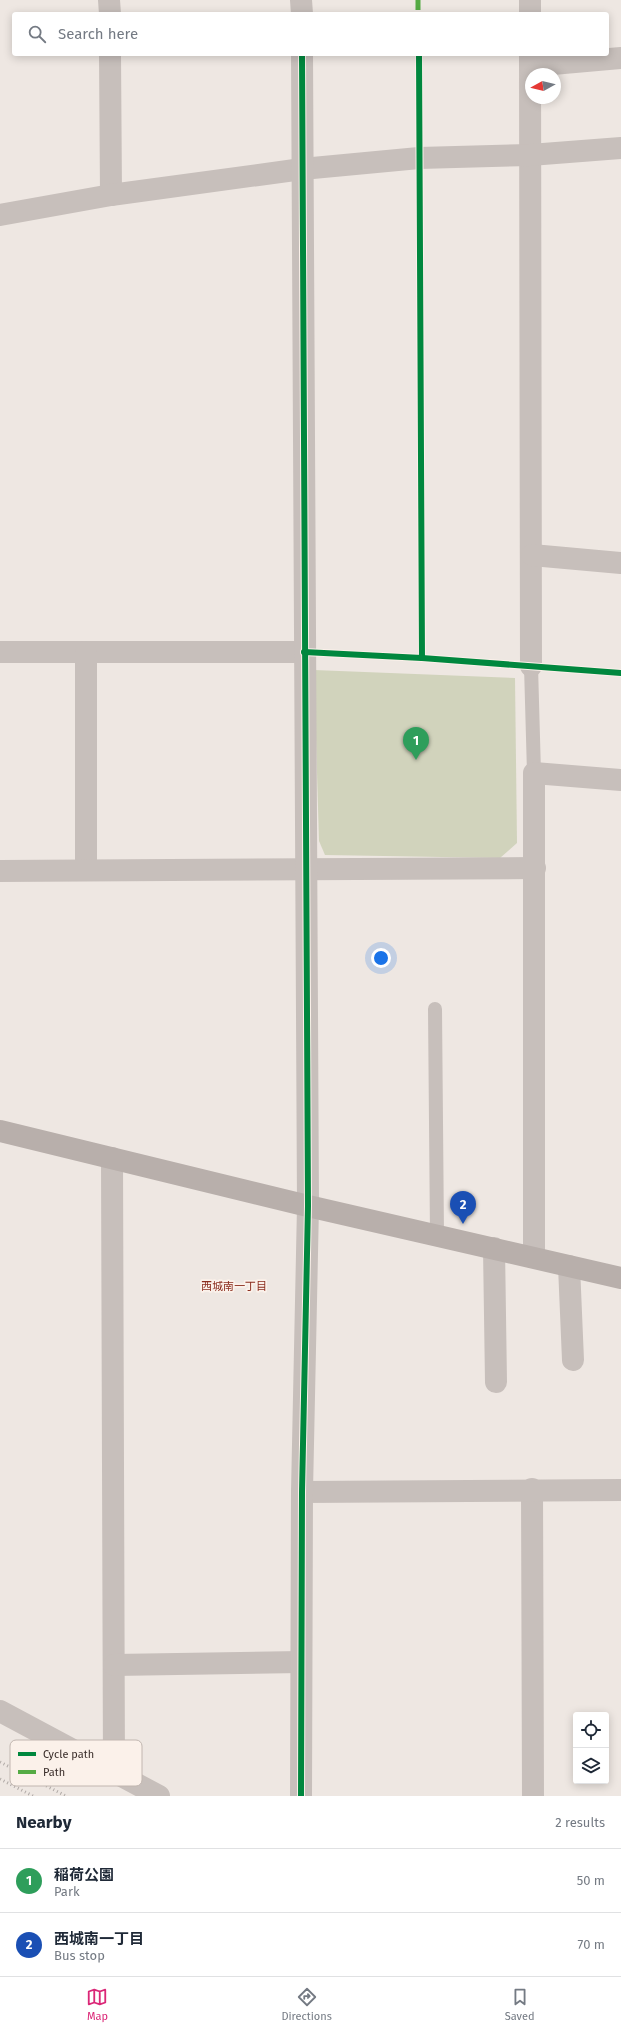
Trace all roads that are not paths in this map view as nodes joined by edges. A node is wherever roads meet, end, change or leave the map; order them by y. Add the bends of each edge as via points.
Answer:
1 (109, 0) edge
2 (302, 0) edge
3 (530, 0) edge
4 (110, 12) edge
5 (302, 12) edge
6 (530, 12) edge
7 (110, 56) edge
8 (302, 56) edge
9 (621, 58) edge
10 (530, 60) edge
11 (621, 148) edge
12 (530, 155) junction
13 (302, 170) junction
14 (111, 195) junction
15 (0, 215) edge
16 (532, 555) junction
17 (621, 563) edge
18 (0, 652) edge
19 (86, 652) junction
20 (304, 652) junction
21 (531, 666) joint
22 (534, 773) junction
23 (621, 780) edge
24 (536, 868) junction
25 (86, 870) junction
26 (306, 870) junction
27 (0, 871) edge
28 (435, 1009) dead end
29 (0, 1131) edge
30 (112, 1158) junction
31 (308, 1206) junction
32 (437, 1235) junction
33 (494, 1248) junction
34 (534, 1257) junction
35 (569, 1266) junction
36 (621, 1278) edge
37 (573, 1360) dead end
38 (496, 1382) dead end
39 (532, 1489) junction
40 (621, 1490) edge
41 (302, 1492) junction
42 (301, 1662) junction
43 (114, 1665) junction
44 (0, 1711) edge
45 (53, 1740) edge
46 (114, 1740) edge
47 (139, 1786) edge
48 (159, 1796) edge
49 (301, 1796) edge
50 (533, 1796) edge

1 - 4 street
2 - 5 street
3 - 6 street
7 - 14 street
8 - 13 street
9 - 10 street
10 - 12 street
11 - 12 street
12 - 13 street via 419,158
12 - 16 street
13 - 14 street
13 - 20 street
14 - 15 street
16 - 17 street
16 - 21 street
18 - 19 street
19 - 20 street
19 - 25 street
20 - 26 street
21 - 22 lane
22 - 23 street
22 - 24 street
24 - 26 street
24 - 34 street
25 - 26 street
25 - 27 street
26 - 31 street
28 - 32 lane
29 - 30 street
30 - 31 street
30 - 43 street
31 - 32 street
31 - 41 street
32 - 33 street
33 - 34 street
33 - 38 street
34 - 35 street
35 - 36 street
35 - 37 street
39 - 40 street
39 - 41 street
39 - 50 street
41 - 42 street
42 - 43 street
42 - 49 street
43 - 46 street
44 - 45 street
47 - 48 street

